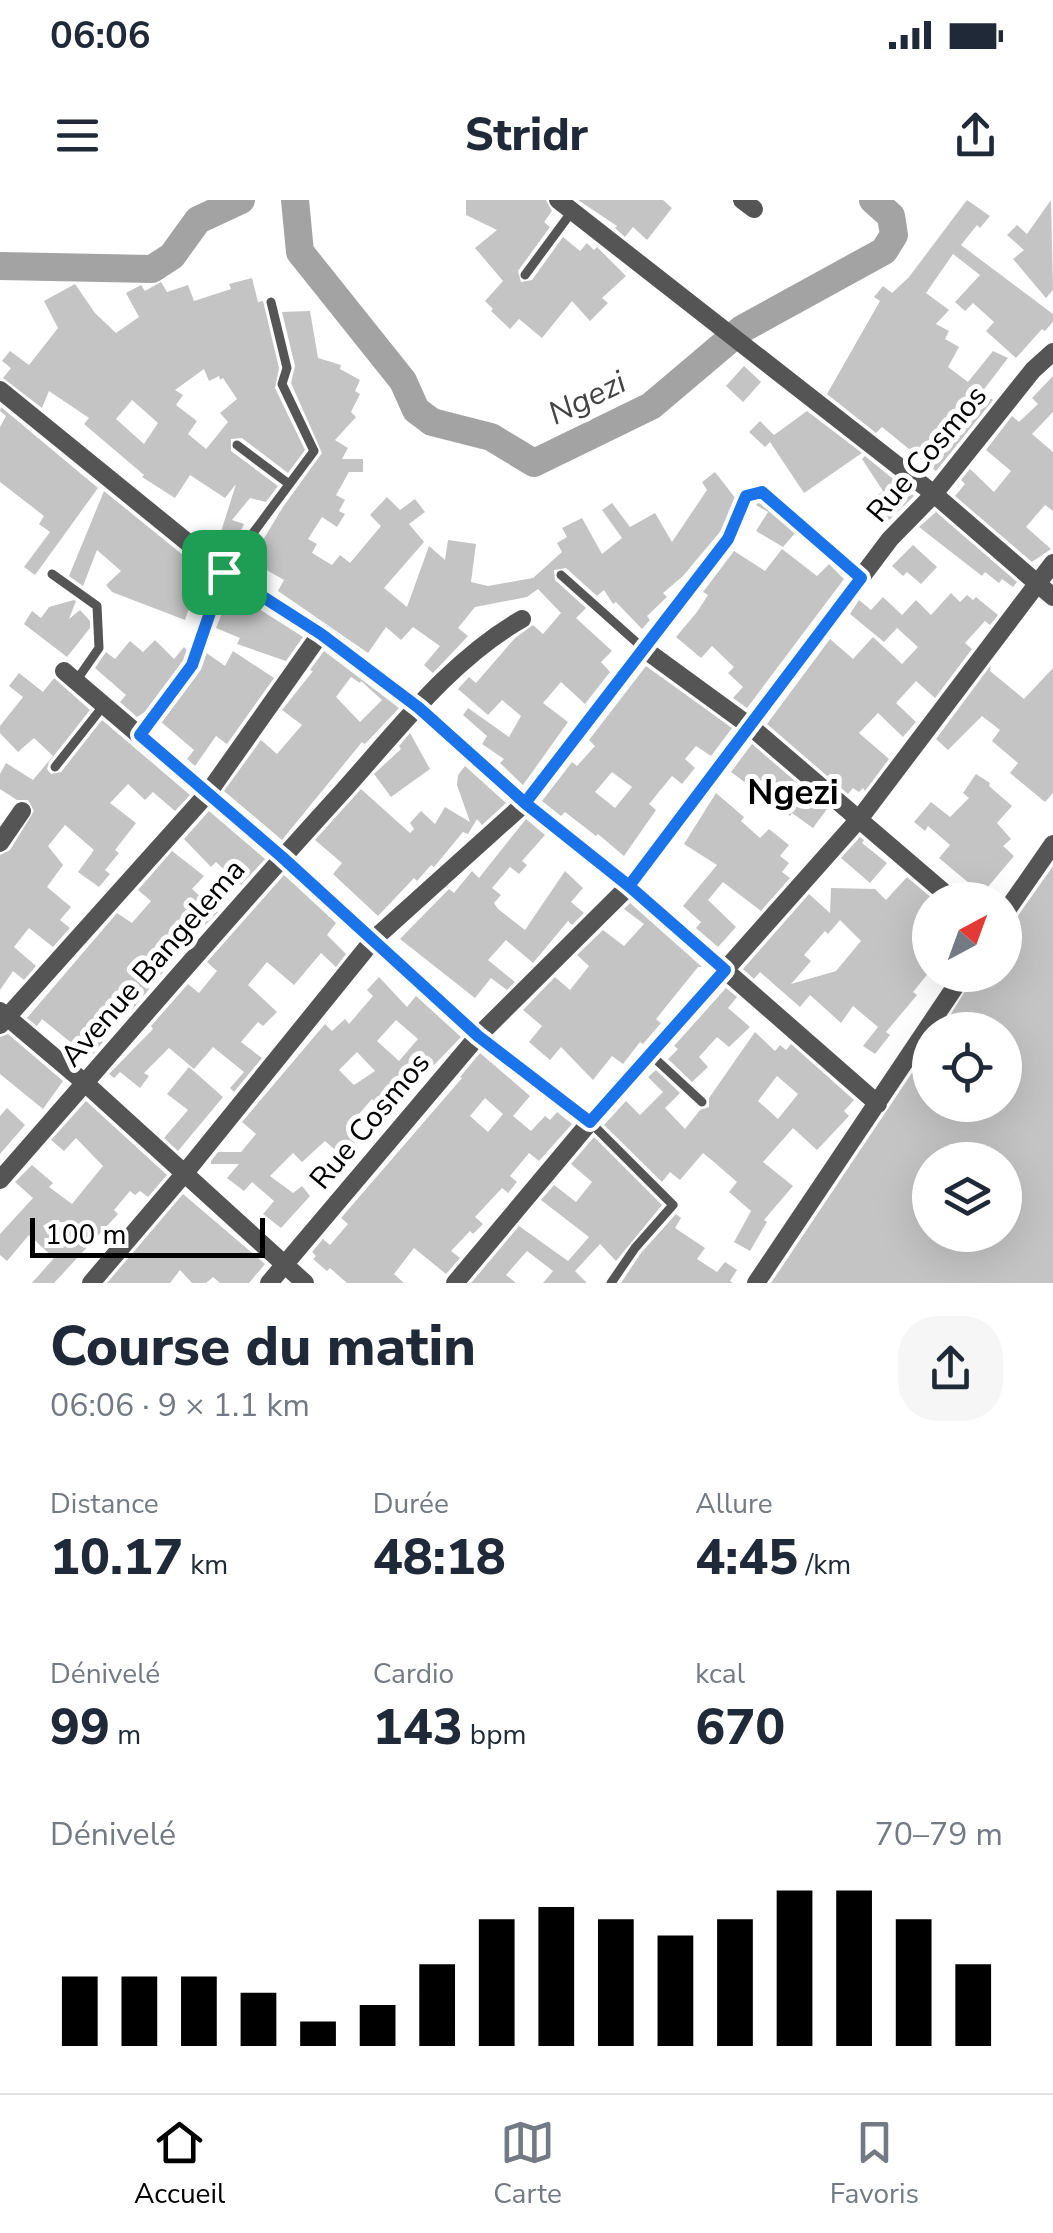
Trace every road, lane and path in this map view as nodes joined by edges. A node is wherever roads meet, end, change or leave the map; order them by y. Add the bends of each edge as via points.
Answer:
1 (566, 205) edge
2 (525, 276) dead end
3 (271, 302) dead end
4 (1053, 352) edge
5 (0, 390) edge
6 (237, 445) dead end
7 (289, 484) junction
8 (934, 494) junction
9 (728, 539) joint
10 (1053, 563) edge
11 (224, 572) junction
12 (52, 574) dead end
13 (560, 575) dead end
14 (861, 578) junction
15 (1036, 582) junction
16 (1053, 596) edge
17 (522, 619) dead end
18 (321, 634) junction
19 (644, 649) junction
20 (70, 676) joint
21 (104, 705) junction
22 (419, 708) junction
23 (751, 727) junction
24 (140, 735) junction
25 (56, 767) dead end
26 (208, 793) junction
27 (525, 803) junction
28 (22, 812) dead end
29 (860, 818) junction
30 (0, 842) edge
31 (1053, 844) edge
32 (282, 857) junction
33 (933, 882) edge
34 (629, 886) junction
35 (1022, 889) edge
36 (374, 939) junction
37 (725, 970) junction
38 (953, 992) edge
39 (2, 1017) edge
40 (478, 1036) junction
41 (650, 1055) junction
42 (85, 1083) junction
43 (702, 1102) dead end
44 (878, 1104) junction
45 (590, 1122) junction
46 (184, 1174) junction
47 (0, 1180) edge
48 (285, 1264) junction
49 (90, 1283) edge
50 (268, 1283) edge
51 (305, 1283) edge
52 (455, 1283) edge
53 (612, 1283) edge
54 (756, 1283) edge

1 - 2 lane
1 - 8 street
3 - 7 lane via 287,368 282,384 314,451
4 - 8 street, Rue Cosmos
5 - 11 street
6 - 7 lane
7 - 11 lane
8 - 14 street, Rue Cosmos
8 - 15 street
9 - 14 lane via 746,496 762,492
9 - 19 street
10 - 15 street
11 - 18 street
11 - 24 lane via 192,665
12 - 20 lane via 97,606 99,648
13 - 19 lane
14 - 23 street, Rue Cosmos
15 - 16 street
15 - 29 street
17 - 22 street, Avenue Bangelema via 486,639
18 - 22 street
18 - 26 street
19 - 23 street
19 - 27 street
20 - 21 street
21 - 24 street
21 - 25 lane
22 - 27 street
22 - 32 street, Avenue Bangelema
23 - 29 street
23 - 34 street, Rue Cosmos
24 - 26 street
26 - 32 street
26 - 39 street
27 - 34 street
27 - 36 street
28 - 30 street
29 - 33 street
29 - 37 street
31 - 35 street
32 - 36 street
32 - 42 street, Avenue Bangelema
34 - 37 street
34 - 40 street, Rue Cosmos
36 - 40 street
36 - 46 street
37 - 41 street
37 - 44 street
38 - 44 street
39 - 42 street
40 - 45 street
40 - 48 street, Rue Cosmos
41 - 43 lane
41 - 45 street
42 - 46 street
42 - 47 street, Avenue Bangelema
44 - 54 street
45 - 52 street
45 - 53 lane via 673,1205
46 - 48 street
46 - 49 street
48 - 50 street, Rue Cosmos
48 - 51 street

